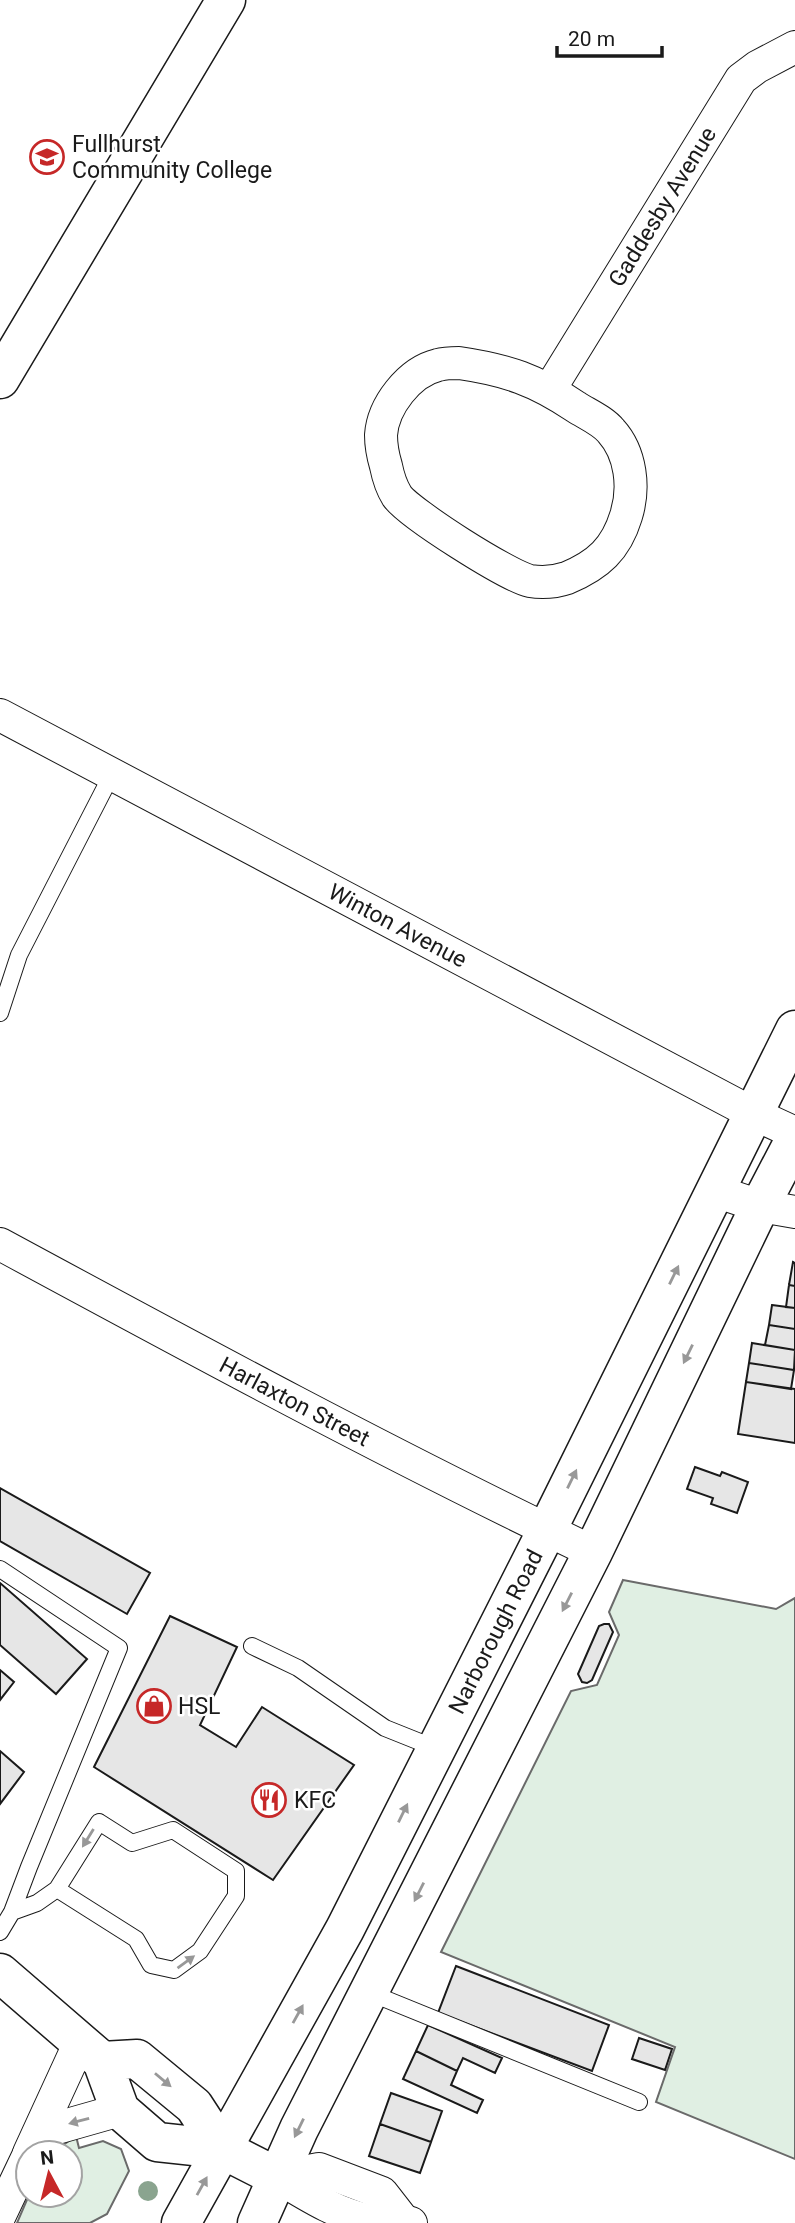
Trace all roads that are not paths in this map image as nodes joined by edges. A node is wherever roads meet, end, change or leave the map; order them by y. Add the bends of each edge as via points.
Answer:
1 (226, 0) edge
2 (795, 47) edge
3 (0, 379) edge
4 (550, 389) junction
5 (0, 715) edge
6 (112, 774) junction
7 (0, 1013) edge
8 (795, 1030) edge
9 (754, 1114) junction
10 (795, 1133) edge
11 (795, 1139) edge
12 (715, 1191) junction
13 (777, 1209) edge
14 (0, 1244) edge
15 (547, 1530) junction
16 (593, 1552) junction
17 (0, 1569) edge
18 (252, 1646) dead end
19 (435, 1748) junction
20 (57, 1889) junction
21 (12, 1912) junction
22 (0, 1931) edge
23 (0, 1973) edge
24 (368, 1992) junction
25 (91, 2052) junction
26 (639, 2102) dead end
27 (120, 2110) junction
28 (37, 2139) edge
29 (51, 2139) edge
30 (222, 2149) junction
31 (277, 2177) junction
32 (14, 2185) edge
33 (0, 2215) edge
34 (407, 2221) edge
35 (181, 2223) edge
36 (257, 2223) edge

1 - 3 main road
2 - 4 street, Gaddesby Avenue via 741,79
4 - 4 street via 610,429 628,462 631,481 630,505 611,548 600,561 551,582 511,573 415,514 397,496 388,476 381,434 401,390 414,376 436,365 486,367
5 - 6 street, Winton Avenue
6 - 7 lane via 19,955
6 - 9 street, Winton Avenue
8 - 9 main road, Narborough Road
9 - 10 street, Winton Avenue
9 - 12 main road, Narborough Road
11 - 13 main road
12 - 13 street
15 -> 12 main road, Narborough Road
13 -> 16 main road
14 - 15 street, Harlaxton Street
15 - 16 street, Harlaxton Street
15 - 19 main road, Narborough Road
16 -> 24 main road
17 - 21 lane via 119,1648
18 - 19 lane via 298,1668 385,1728
30 -> 19 main road, Narborough Road via 345,1929
20 -> 20 lane via 136,1938 151,1965 174,1970 200,1951 236,1896 236,1871 173,1830 132,1843 99,1822
20 - 21 lane
21 - 22 lane
23 - 25 main road
24 - 26 lane
24 -> 31 main road
25 - 27 main road
25 - 28 street
25 -> 30 main road via 137,2059 194,2106
27 -> 29 street
27 - 30 main road via 157,2141
30 - 31 main road
35 -> 30 main road, Narborough Road
31 - 34 street via 324,2205 369,2221
31 - 36 main road
32 - 33 street

